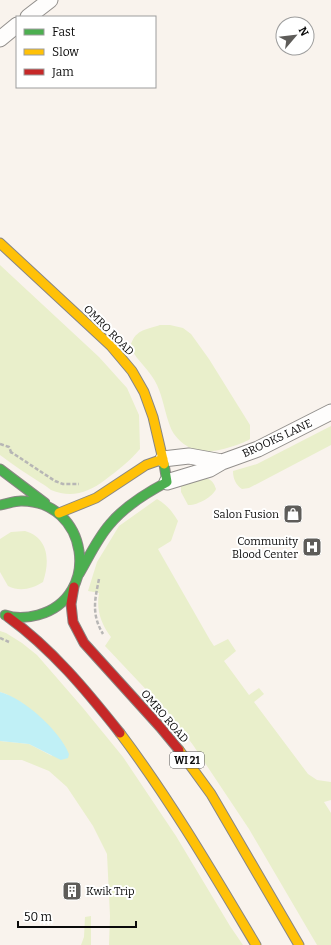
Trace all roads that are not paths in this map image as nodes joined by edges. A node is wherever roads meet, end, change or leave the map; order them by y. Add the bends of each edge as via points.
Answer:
1 (50, 0) edge
2 (29, 16) edge
3 (16, 27) edge
4 (0, 38) edge
5 (0, 243) edge
6 (331, 412) edge
7 (163, 458) junction
8 (222, 462) junction
9 (0, 470) edge
10 (167, 482) junction
11 (0, 505) edge
12 (48, 506) junction
13 (59, 513) junction
14 (79, 574) junction
15 (74, 587) junction
16 (4, 615) edge
17 (256, 945) edge
18 (299, 945) edge

1 - 2 street
3 - 4 street
5 - 7 main road, OMRO ROAD via 106,342 132,371 148,401
6 - 8 street, BROOKS LANE via 258,449
7 - 8 street via 189,456
7 - 10 main road, OMRO ROAD
7 - 13 main road via 141,468 96,498
8 - 10 street, BROOKS LANE via 210,469
9 - 12 main road
10 - 14 main road via 144,494 115,519 98,541
11 - 12 main road via 11,501 30,500
12 - 13 main road
13 - 14 main road via 71,526 78,541 81,557
14 - 15 main road
15 - 16 main road via 62,602 46,613 27,618
15 - 18 main road, OMRO ROAD / WI 21 via 71,604 73,622 84,643 188,761 211,794
16 - 17 main road via 24,628 58,660 135,752 182,822

